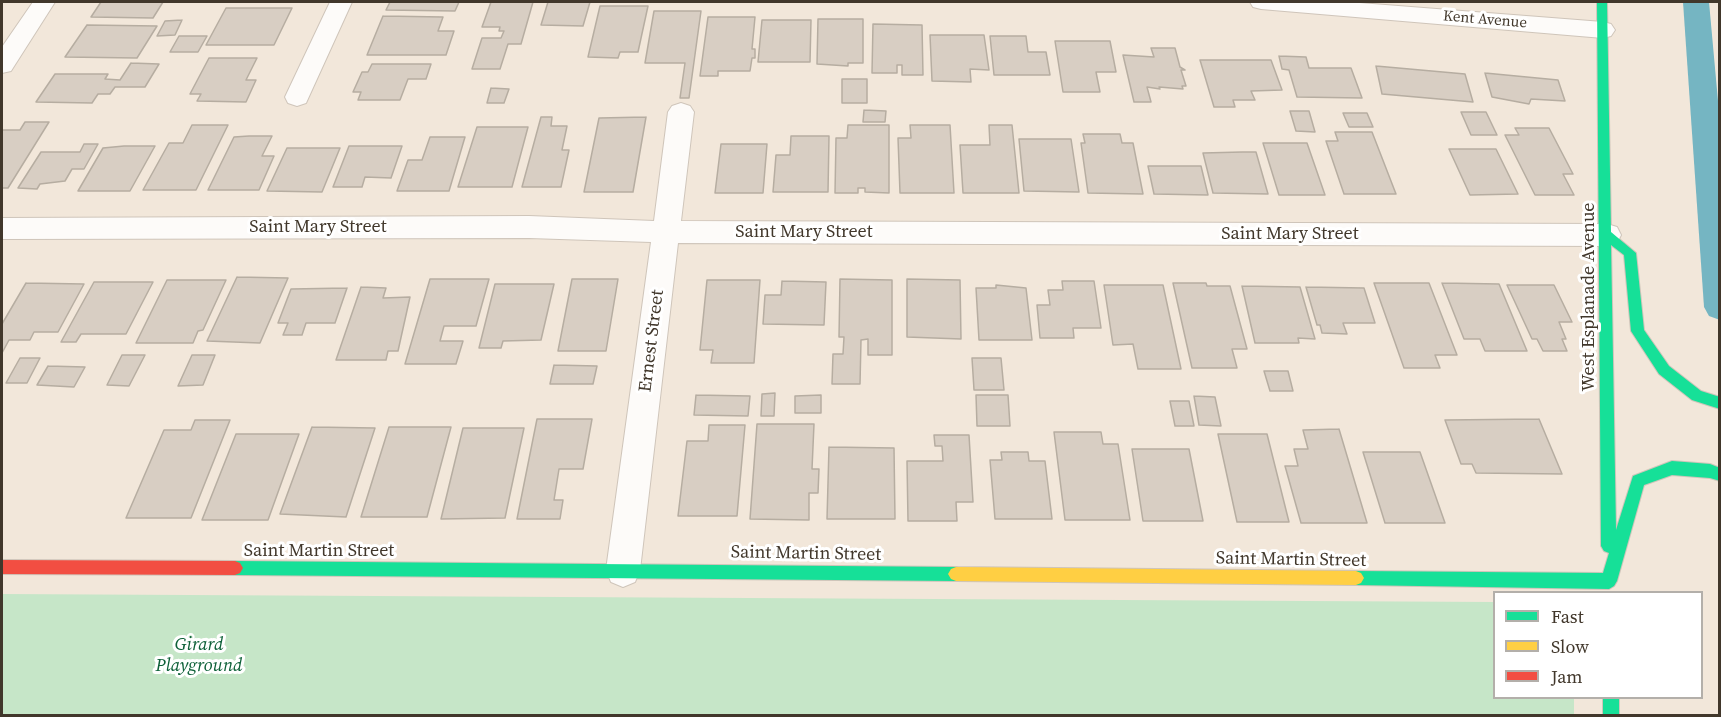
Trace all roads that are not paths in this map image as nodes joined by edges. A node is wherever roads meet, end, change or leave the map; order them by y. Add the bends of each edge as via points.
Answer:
1 (44, 2) edge
2 (341, 2) edge
3 (1261, 2) edge
4 (1602, 2) edge
5 (1603, 30) junction
6 (2, 65) edge
7 (297, 97) dead end
8 (681, 112) dead end
9 (2, 229) edge
10 (666, 232) junction
11 (1607, 235) junction
12 (1719, 402) edge
13 (1719, 475) edge
14 (2, 567) edge
15 (623, 570) junction
16 (1609, 587) edge
17 (1611, 699) edge
18 (1611, 716) edge

1 - 6 street
2 - 7 street
3 - 5 street, Kent Avenue
4 - 5 street, West Esplanade Avenue
5 - 11 street, West Esplanade Avenue
8 - 10 street, Ernest Street
9 - 10 street, Saint Mary Street via 493,227
10 - 11 street, Saint Mary Street
10 - 15 street, Ernest Street
11 - 12 street via 1630,253 1638,331 1664,370 1697,396
11 - 16 street, West Esplanade Avenue
13 - 16 street via 1671,468 1638,481
14 - 15 street, Saint Martin Street
15 - 16 street, Saint Martin Street
17 - 18 street

